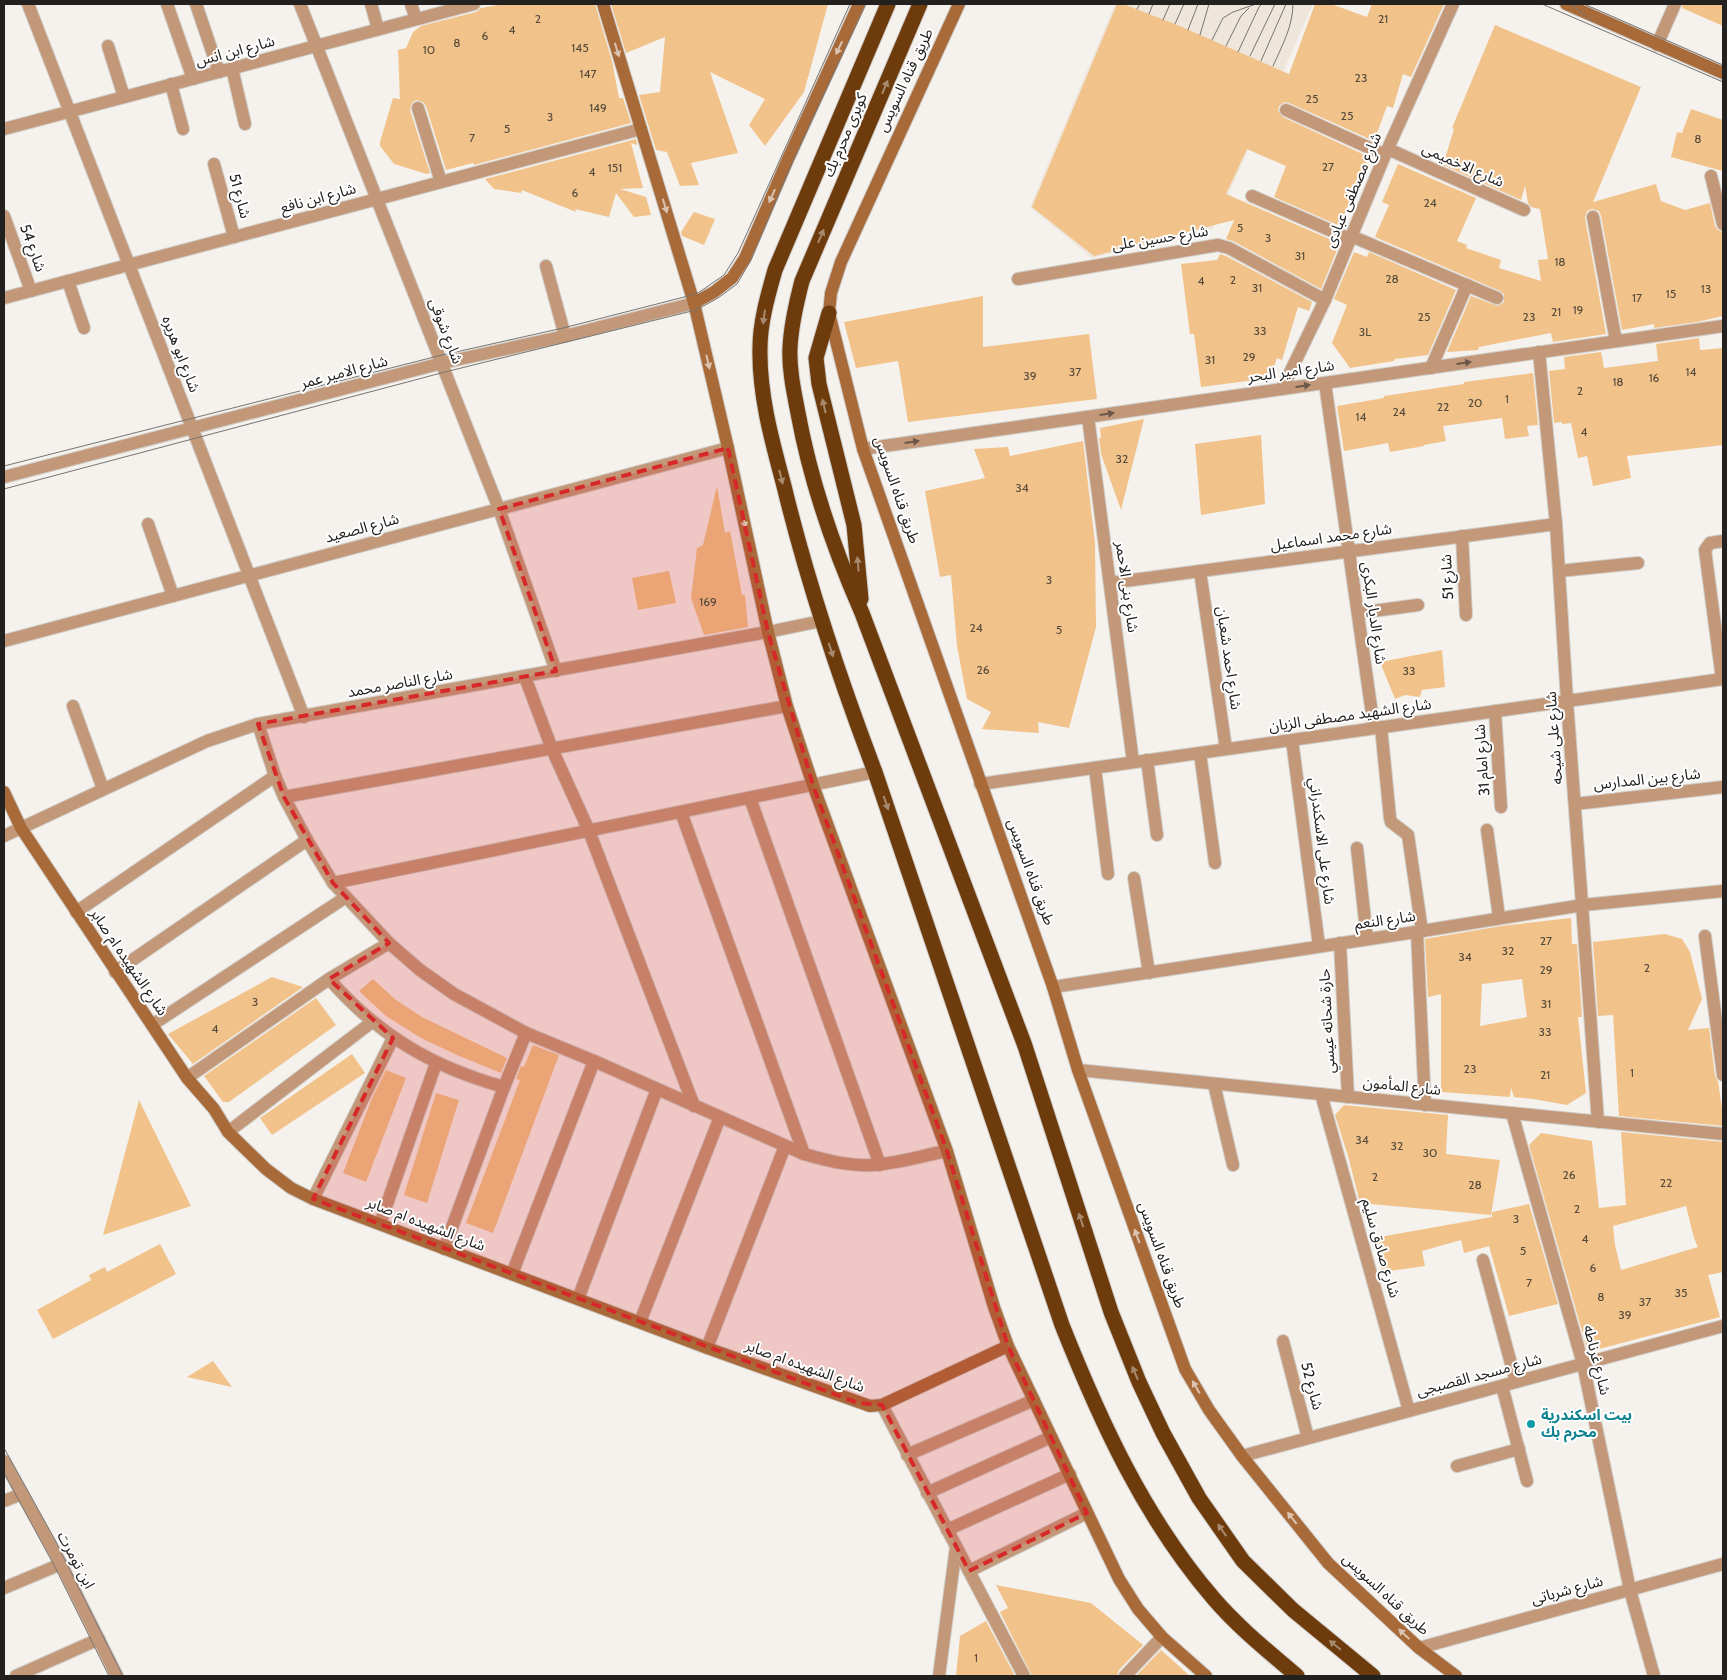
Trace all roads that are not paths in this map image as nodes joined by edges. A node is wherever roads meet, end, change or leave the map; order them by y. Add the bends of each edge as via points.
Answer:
1 (28, 4) edge
2 (167, 4) edge
3 (196, 4) edge
4 (300, 4) edge
5 (371, 4) edge
6 (412, 4) edge
7 (474, 4) edge
8 (603, 4) edge
9 (859, 4) edge
10 (888, 4) edge
11 (920, 4) edge
12 (960, 4) edge
13 (1453, 4) edge
14 (1566, 4) edge
15 (1675, 4) edge
16 (416, 19) junction
17 (378, 29) junction
18 (1657, 45) junction
19 (108, 46) dead end
20 (316, 46) junction
21 (232, 68) junction
22 (219, 72) junction
23 (1723, 73) edge
24 (193, 78) junction
25 (171, 84) junction
26 (124, 97) junction
27 (418, 108) dead end
28 (1286, 110) dead end
29 (69, 112) junction
30 (245, 124) dead end
31 (4, 129) edge
32 (183, 129) dead end
33 (641, 129) junction
34 (1386, 152) junction
35 (214, 164) dead end
36 (1711, 176) dead end
37 (441, 182) junction
38 (1252, 196) dead end
39 (377, 198) junction
40 (1524, 210) dead end
41 (4, 216) edge
42 (1592, 217) dead end
43 (1723, 224) edge
44 (234, 237) junction
45 (1350, 237) junction
46 (129, 265) junction
47 (546, 266) dead end
48 (1018, 279) dead end
49 (68, 281) junction
50 (1467, 285) junction
51 (31, 291) junction
52 (4, 298) edge
53 (1497, 298) dead end
54 (1325, 300) junction
55 (694, 303) junction
56 (829, 313) junction
57 (1723, 326) edge
58 (84, 328) dead end
59 (565, 336) junction
60 (1616, 341) junction
61 (1539, 352) junction
62 (442, 363) junction
63 (1431, 368) junction
64 (1325, 383) junction
65 (1282, 389) junction
66 (1088, 417) junction
67 (192, 428) junction
68 (728, 448) junction
69 (864, 449) junction
70 (4, 477) edge
71 (499, 509) junction
72 (148, 524) dead end
73 (1556, 524) junction
74 (1462, 536) junction
75 (1723, 541) edge
76 (1349, 551) junction
77 (1638, 563) dead end
78 (1200, 571) junction
79 (1559, 571) junction
80 (248, 576) junction
81 (1110, 583) junction
82 (173, 596) junction
83 (1418, 605) dead end
84 (862, 613) junction
85 (1358, 613) junction
86 (1466, 615) dead end
87 (821, 621) junction
88 (768, 632) junction
89 (4, 640) edge
90 (556, 672) junction
91 (525, 677) junction
92 (1722, 679) edge
93 (1567, 701) junction
94 (73, 706) dead end
95 (787, 706) junction
96 (1495, 711) junction
97 (304, 717) junction
98 (258, 724) junction
99 (1378, 728) junction
100 (1292, 740) junction
101 (552, 748) junction
102 (1226, 749) junction
103 (1200, 753) junction
104 (1147, 760) junction
105 (1133, 762) junction
106 (1095, 768) junction
107 (875, 772) junction
108 (275, 776) junction
109 (980, 784) junction
110 (813, 785) junction
111 (1723, 787) edge
112 (103, 790) junction
113 (4, 792) edge
114 (284, 797) junction
115 (750, 798) junction
116 (1575, 804) junction
117 (1501, 807) dead end
118 (681, 812) junction
119 (21, 828) junction
120 (1487, 830) dead end
121 (589, 831) junction
122 (1157, 835) dead end
123 (4, 836) edge
124 (307, 840) junction
125 (1357, 848) dead end
126 (1215, 863) dead end
127 (1108, 874) dead end
128 (1134, 878) dead end
129 (333, 882) junction
130 (1723, 891) edge
131 (346, 896) junction
132 (1583, 905) junction
133 (76, 912) junction
134 (1499, 917) junction
135 (1420, 932) junction
136 (1705, 936) dead end
137 (1367, 939) junction
138 (389, 943) junction
139 (1340, 943) junction
140 (1319, 946) junction
141 (115, 972) junction
142 (1149, 973) junction
143 (328, 979) junction
144 (1053, 987) junction
145 (372, 1022) junction
146 (152, 1025) junction
147 (526, 1034) junction
148 (394, 1038) junction
149 (594, 1061) junction
150 (436, 1063) junction
151 (1078, 1070) junction
152 (1723, 1075) edge
153 (187, 1078) junction
154 (1214, 1084) junction
155 (504, 1087) junction
156 (656, 1089) junction
157 (1321, 1094) junction
158 (1348, 1097) junction
159 (1425, 1105) junction
160 (694, 1106) junction
161 (1512, 1113) junction
162 (720, 1117) junction
163 (1598, 1122) junction
164 (228, 1132) junction
165 (1723, 1134) edge
166 (786, 1146) junction
167 (947, 1151) junction
168 (804, 1154) junction
169 (880, 1165) junction
170 (1233, 1165) dead end
171 (313, 1199) junction
172 (380, 1224) junction
173 (444, 1249) junction
174 (1483, 1260) dead end
175 (512, 1274) junction
176 (578, 1299) junction
177 (640, 1322) junction
178 (1723, 1326) edge
179 (1283, 1341) dead end
180 (1008, 1346) junction
181 (707, 1348) junction
182 (1583, 1364) junction
183 (1516, 1382) junction
184 (1502, 1386) junction
185 (1034, 1400) junction
186 (882, 1405) junction
187 (1409, 1411) junction
188 (1051, 1438) junction
189 (1308, 1438) junction
190 (1519, 1449) junction
191 (908, 1455) junction
192 (1242, 1456) junction
193 (4, 1461) edge
194 (1457, 1466) dead end
195 (1070, 1474) junction
196 (1527, 1481) dead end
197 (928, 1493) junction
198 (22, 1494) junction
199 (4, 1501) edge
200 (1088, 1513) junction
201 (947, 1530) junction
202 (956, 1547) junction
203 (61, 1564) junction
204 (1723, 1564) edge
205 (969, 1571) junction
206 (4, 1588) edge
207 (1630, 1590) junction
208 (1162, 1637) junction
209 (99, 1639) junction
210 (1419, 1648) junction
211 (16, 1676) edge
212 (117, 1676) edge
213 (940, 1676) edge
214 (1024, 1676) edge
215 (1126, 1676) edge
216 (1206, 1676) edge
217 (1297, 1676) edge
218 (1373, 1676) edge
219 (1456, 1676) edge
220 (1654, 1676) edge

1 - 29 street, شارع ابو هريره
2 - 24 street
3 - 22 street
4 - 20 street, شارع شوقى
5 - 17 street
6 - 16 street
7 - 16 street, شارع ابن انس
8 -> 33 street
9 -> 55 street via 745,258 732,278
10 -> 87 highway, كوبرى محرم بك via 775,270 766,302 760,347 768,419 800,553
84 -> 11 highway, كوبرى محرم بك via 823,515 800,424 792,381 792,317 802,281
12 - 56 street, طريق قناه السويس via 840,262
13 - 34 street, شارع مصطفى عبادى
14 - 18 street
15 - 18 street
16 - 17 street, شارع ابن انس
17 - 20 street, شارع ابن انس
18 - 23 street
19 - 26 street
20 - 21 street, شارع ابن انس
20 - 39 street, شارع شوقى
21 - 22 street, شارع ابن انس
21 - 30 street
22 - 24 street, شارع ابن انس
24 - 25 street, شارع ابن انس
25 - 26 street, شارع ابن انس
25 - 32 street
26 - 29 street, شارع ابن انس
27 - 37 street
28 - 34 street, شارع الاخميمى
29 - 31 street, شارع ابن انس
29 - 46 street, شارع ابو هريره
33 - 37 street, شارع ابن نافع
33 -> 55 street
34 - 40 street, شارع الاخميمى
34 - 45 street, شارع مصطفى عبادى
35 - 44 street, شارع 51
36 - 43 street
37 - 39 street, شارع ابن نافع
38 - 45 street
39 - 44 street, شارع ابن نافع
39 - 62 street, شارع شوقى
41 - 51 street, شارع 54
42 - 60 street
44 - 46 street, شارع ابن نافع
45 - 50 street
45 - 54 street, شارع مصطفى عبادى
46 - 49 street, شارع ابن نافع
46 - 67 street, شارع ابو هريره
47 - 59 street
48 - 54 street, شارع حسين على via 1218,245
49 - 51 street, شارع ابن نافع
49 - 58 street
50 - 53 street
50 - 63 street
51 - 52 street, شارع ابن نافع
54 - 65 street, شارع مصطفى عبادى
55 - 59 street, شارع الامير عمر
55 -> 68 street
56 - 69 street, طريق قناه السويس
84 -> 56 highway via 854,525 827,419 816,358
57 - 60 street, شارع امير البحر
59 - 62 street, شارع الامير عمر
60 - 61 street, شارع امير البحر
63 -> 61 street, شارع امير البحر
61 - 73 street, شارع على شيحه
62 - 67 street, شارع الامير عمر
62 - 71 street, شارع شوقى
63 - 64 street, شارع امير البحر
65 -> 64 street, شارع امير البحر
64 - 76 street, شارع الديار البكرى
66 -> 65 street, شارع امير البحر
69 -> 66 street, شارع امير البحر
66 - 81 street, شارع بنى الاحمر
67 - 70 street, شارع الامير عمر
67 - 80 street, شارع ابو هريره
68 - 71 street, شارع الصعيد
68 -> 88 street
69 - 109 street, طريق قناه السويس
71 - 80 street, شارع الصعيد
71 - 90 street, شارع شوقى
72 - 82 street
73 - 74 street, شارع محمد اسماعيل
73 - 79 street, شارع على شيحه
74 - 76 street, شارع محمد اسماعيل
74 - 86 street, شارع 51
75 - 92 street via 1710,543 1705,550
76 - 78 street, شارع محمد اسماعيل
76 - 85 street, شارع الديار البكرى
77 - 79 street
78 - 81 street, شارع محمد اسماعيل
78 - 102 street, شارع احمد شعبان
79 - 93 street, شارع على شيحه
80 - 82 street, شارع الصعيد
80 - 97 street, شارع ابو هريره
81 - 105 street, شارع بنى الاحمر
82 - 89 street, شارع الصعيد
83 - 85 street
218 -> 84 highway via 1293,1610 1243,1561 1199,1498 1163,1433 1114,1321 1025,1046
85 - 99 street, شارع الديار البكرى
87 - 88 street, شارع الناصر محمد
87 -> 107 highway
88 - 90 street, شارع الناصر محمد
88 - 95 street
90 - 91 street, شارع الناصر محمد
91 - 97 street, شارع الناصر محمد
91 - 101 street
92 - 93 street, شارع الشهيد مصطفى الزيان
93 - 96 street, شارع الشهيد مصطفى الزيان
93 - 116 street, شارع على شيحه
94 - 112 street
95 - 101 street
95 - 110 street
96 - 99 street, شارع الشهيد مصطفى الزيان
96 - 117 street, شارع امام 31
97 - 98 street, شارع الناصر محمد
98 - 108 street
98 - 112 street, شارع الناصر محمد via 207,741
99 - 100 street, شارع الشهيد مصطفى الزيان
99 - 135 street, شارع الديار البكرى via 1391,822 1408,835
100 - 102 street, شارع الشهيد مصطفى الزيان
100 - 140 street, شارع على الاسكندراني
101 - 114 street
101 - 121 street
102 - 103 street, شارع الشهيد مصطفى الزيان
103 - 104 street, شارع الشهيد مصطفى الزيان
103 - 126 street
104 - 105 street, شارع الشهيد مصطفى الزيان
104 - 122 street
105 - 106 street, شارع الشهيد مصطفى الزيان
106 - 109 street, شارع الشهيد مصطفى الزيان
106 - 127 street
107 - 110 street
107 -> 217 highway via 1059,1316 1090,1394 1119,1455 1158,1523 1185,1562 1215,1600
108 - 114 street
108 - 133 street
109 - 144 street, طريق قناه السويس
110 - 115 street
110 - 167 street
111 - 116 street, شارع بين المدارس
112 - 119 street, شارع الناصر محمد
113 - 119 street, شارع الشهيده ام صابر
114 - 124 street
115 - 118 street
115 - 169 street
116 - 132 street, شارع على شيحه
118 - 121 street
118 - 168 street
119 - 123 street, شارع الناصر محمد
119 - 133 street, شارع الشهيده ام صابر
120 - 134 street
121 - 129 street
121 - 160 street
124 - 129 street
124 - 141 street
125 - 137 street
128 - 142 street
129 - 131 street
130 - 132 street, شارع النعم
131 - 138 street
131 - 146 street
132 - 134 street, شارع النعم
132 - 163 street, شارع على شيحه
133 - 141 street, شارع الشهيده ام صابر
134 - 135 street, شارع النعم
135 - 137 street, شارع النعم
135 - 159 street, شارع الديار البكرى
136 - 152 street
137 - 139 street, شارع النعم
138 - 143 street
138 - 147 street via 454,994
139 - 140 street, شارع النعم
139 - 158 street, حارة شحاته عيسي
140 - 142 street, شارع النعم
141 - 146 street, شارع الشهيده ام صابر
142 - 144 street, شارع النعم
143 - 145 street
143 - 153 street
144 - 151 street, طريق قناه السويس
145 - 148 street
145 - 164 street
146 - 153 street, شارع الشهيده ام صابر
147 - 149 street
147 - 155 street
148 - 150 street
148 - 171 street
149 - 156 street
149 - 175 street
150 - 155 street
150 - 172 street
151 - 154 street, شارع المأمون
192 -> 151 street, طريق قناه السويس via 1208,1410 1185,1369
153 - 164 street, شارع الشهيده ام صابر via 214,1109
154 - 157 street, شارع المأمون
154 - 170 street
155 - 173 street
156 - 160 street
156 - 176 street
157 - 158 street, شارع المأمون
157 - 187 street, شارع صادق سليم
158 - 159 street, شارع المأمون
159 - 161 street, شارع المأمون
160 - 162 street
161 - 163 street, شارع المأمون
161 - 182 street, شارع غرناطه
162 - 166 street
162 - 177 street
163 - 165 street, شارع المأمون
164 - 171 street, شارع الشهيده ام صابر via 266,1169 291,1188
166 - 168 street
166 - 181 street
167 - 169 street
167 - 180 street
168 - 169 street via 822,1160
171 - 172 street, شارع الشهيده ام صابر
172 - 173 street, شارع الشهيده ام صابر
173 - 175 street, شارع الشهيده ام صابر
174 - 183 street
175 - 176 street, شارع الشهيده ام صابر
176 - 177 street, شارع الشهيده ام صابر
177 - 181 street, شارع الشهيده ام صابر
178 - 182 street, شارع مسجد القصبجى
179 - 189 street, شارع 52
180 - 185 street
180 - 186 street
181 - 186 street, شارع الشهيده ام صابر via 858,1403
182 - 183 street, شارع مسجد القصبجى
182 - 207 street, شارع غرناطه
183 - 184 street, شارع مسجد القصبجى
184 - 187 street, شارع مسجد القصبجى
184 - 190 street
185 - 188 street
185 - 191 street
186 - 191 street
187 - 189 street, شارع مسجد القصبجى
188 - 195 street
188 - 197 street
189 - 192 street, شارع مسجد القصبجى
190 - 194 street
190 - 196 street
191 - 197 street
210 -> 192 street, طريق قناه السويس via 1328,1563
193 - 198 street, ابن تومرت
195 - 200 street
195 - 201 street
197 - 201 street
198 - 199 street
198 - 203 street, ابن تومرت
200 - 205 street
200 - 208 street via 1119,1579 1138,1609
201 - 202 street
202 - 205 street
202 - 213 street
203 - 206 street
203 - 209 street, ابن تومرت
204 - 207 street, شارع شرباتى
205 - 214 street
207 - 210 street, شارع شرباتى
207 - 220 street, شارع غرناطه
208 - 215 street
208 - 216 street
209 - 211 street
209 - 212 street, ابن تومرت
210 - 219 street, طريق قناه السويس

